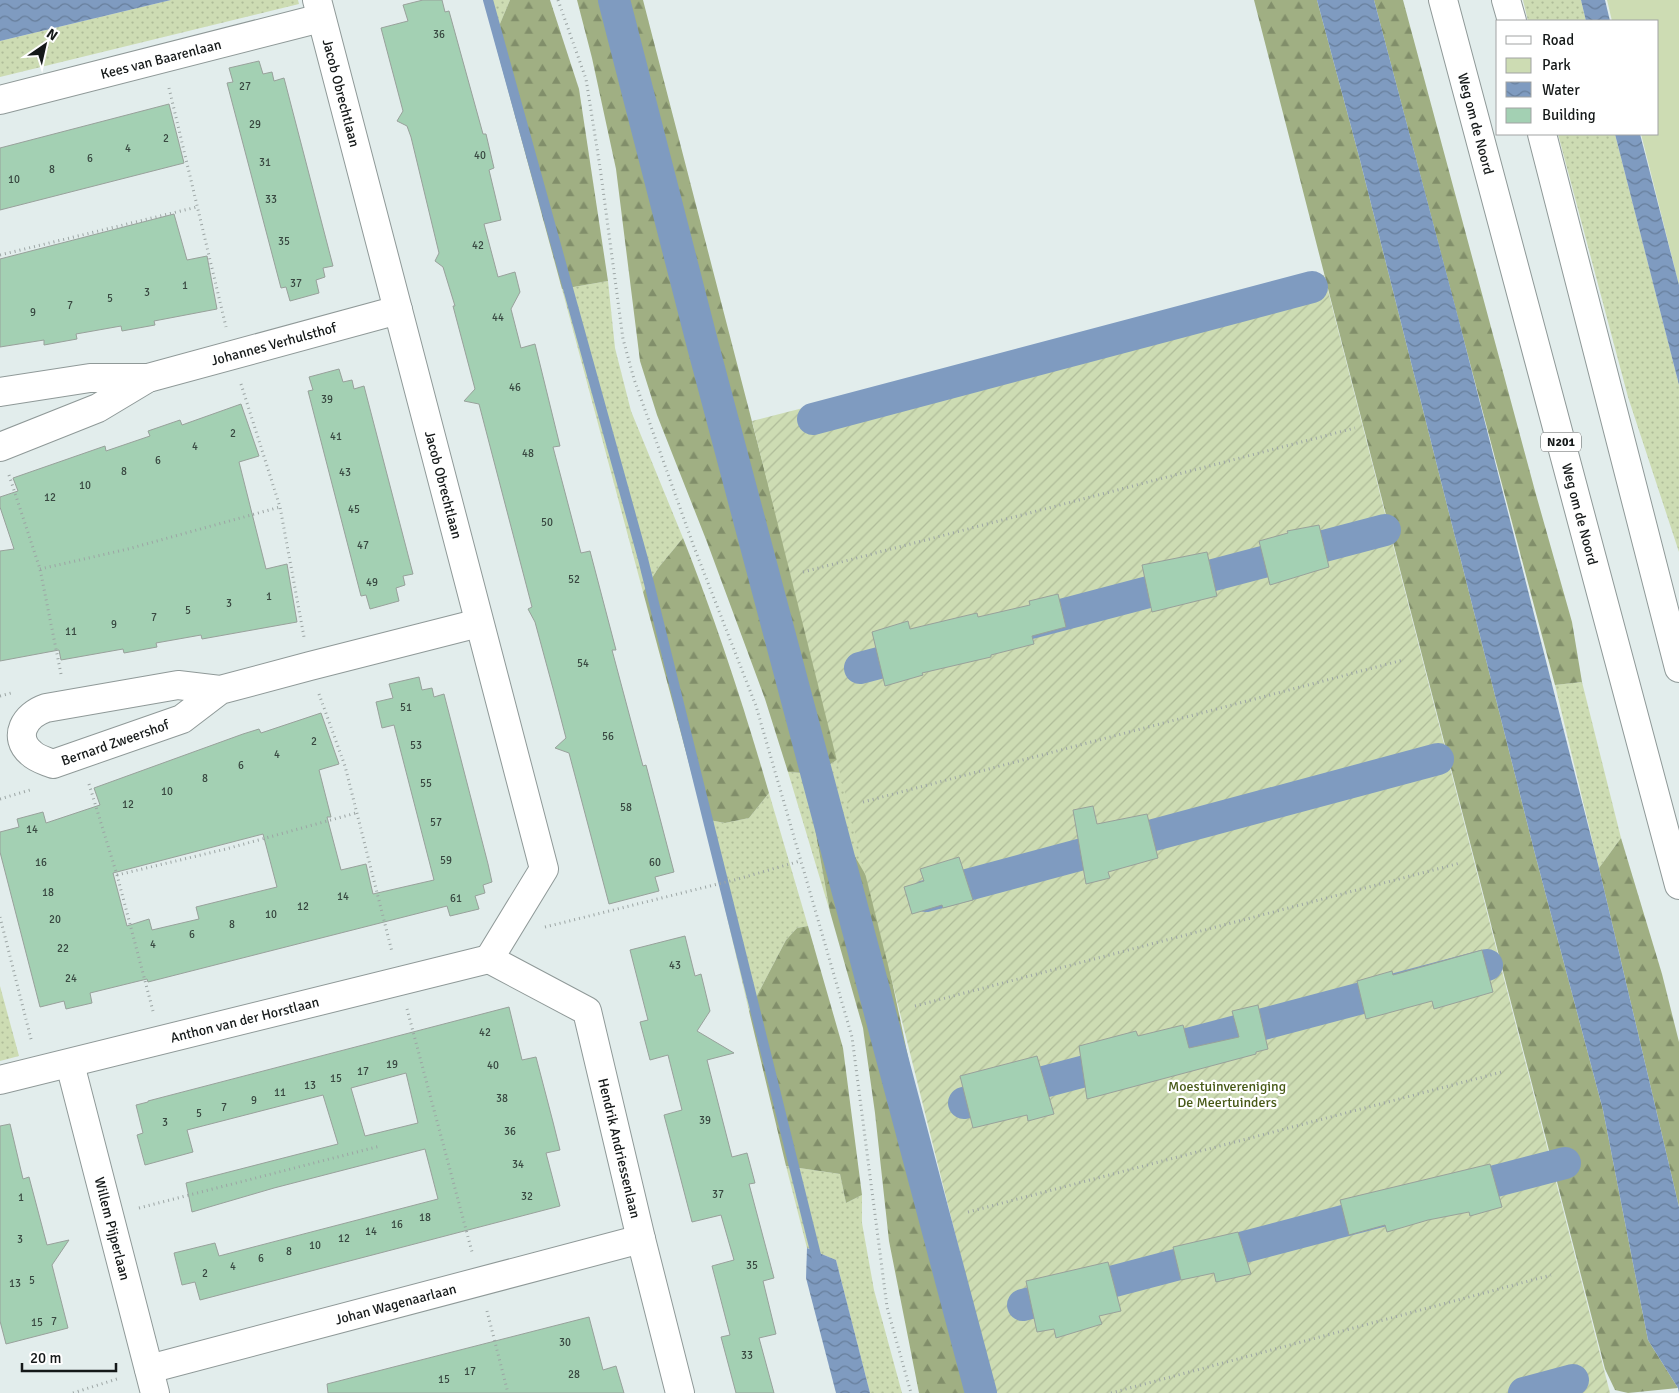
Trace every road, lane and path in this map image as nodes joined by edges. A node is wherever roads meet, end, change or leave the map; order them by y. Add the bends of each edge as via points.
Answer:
1 (558, 0) edge
2 (1443, 0) edge
3 (1506, 0) edge
4 (319, 9) edge
5 (1512, 20) edge
6 (162, 58) junction
7 (0, 100) edge
8 (1542, 135) edge
9 (197, 206) junction
10 (0, 255) edge
11 (398, 310) junction
12 (233, 355) junction
13 (148, 378) junction
14 (0, 392) edge
15 (1355, 428) dead end
16 (0, 447) edge
17 (280, 507) junction
18 (40, 569) junction
19 (804, 572) dead end
20 (479, 623) junction
21 (1403, 660) dead end
22 (310, 666) junction
23 (1679, 668) edge
24 (220, 690) junction
25 (67, 704) junction
26 (76, 756) junction
27 (863, 802) dead end
28 (356, 813) junction
29 (800, 860) junction
30 (1460, 863) dead end
31 (117, 875) junction
32 (1679, 885) edge
33 (0, 917) edge
34 (510, 925) junction
35 (489, 959) junction
36 (400, 981) junction
37 (915, 1006) dead end
38 (161, 1041) junction
39 (70, 1064) junction
40 (39, 1071) junction
41 (1502, 1072) dead end
42 (0, 1080) edge
43 (380, 1146) dead end
44 (968, 1212) dead end
45 (109, 1216) junction
46 (641, 1239) junction
47 (1551, 1276) dead end
48 (480, 1282) junction
49 (152, 1381) edge
50 (72, 1393) edge
51 (508, 1393) edge
52 (680, 1393) edge
53 (911, 1393) edge
54 (1111, 1393) edge

1 - 29 path via 586,79 623,339 634,379 694,547 756,706
2 - 32 main road, Weg om de Noord / N201
3 - 5 main road
4 - 6 main road, Kees van Baarenlaan
4 - 11 main road, Jacob Obrechtlaan
6 - 7 main road, Kees van Baarenlaan
6 - 9 path
8 - 23 main road
9 - 10 path
9 - 12 path
11 - 12 main road, Johannes Verhulsthof
11 - 20 main road, Jacob Obrechtlaan
12 - 13 main road, Johannes Verhulsthof
12 - 17 path
13 - 14 main road, Johannes Verhulsthof via 90,378
13 - 16 main road, Johannes Verhulsthof via 98,408
15 - 19 path
16 - 18 path
17 - 18 path via 128,549
17 - 22 path
18 - 25 path
20 - 22 main road, Bernard Zweershof
20 - 34 main road, Jacob Obrechtlaan via 544,869
21 - 27 path
22 - 24 main road, Bernard Zweershof
22 - 28 path via 345,766
24 - 25 main road, Bernard Zweershof via 178,685
24 - 26 main road, Bernard Zweershof via 182,719
25 - 26 main road, Bernard Zweershof via 36,711 22,726 21,736 24,746 32,754 53,764
26 - 31 path via 88,778
28 - 31 path
28 - 36 path
29 - 34 path via 738,879 530,930
29 - 53 path via 852,1037 886,1307
30 - 37 path
31 - 38 path
33 - 40 path
34 - 35 main road, Jacob Obrechtlaan
35 - 36 main road, Anthon van der Horstlaan
35 - 46 main road, Hendrik Andriessenlaan via 587,1011
36 - 38 main road, Anthon van der Horstlaan
36 - 48 path
38 - 39 main road, Anthon van der Horstlaan
39 - 40 main road, Anthon van der Horstlaan
39 - 45 main road, Willem Pijperlaan
40 - 42 main road, Anthon van der Horstlaan
41 - 44 path
43 - 45 path
45 - 49 main road, Willem Pijperlaan
46 - 48 main road, Johan Wagenaarlaan
46 - 52 main road, Hendrik Andriessenlaan
47 - 54 path
48 - 49 main road, Johan Wagenaarlaan
48 - 51 path
49 - 50 path

